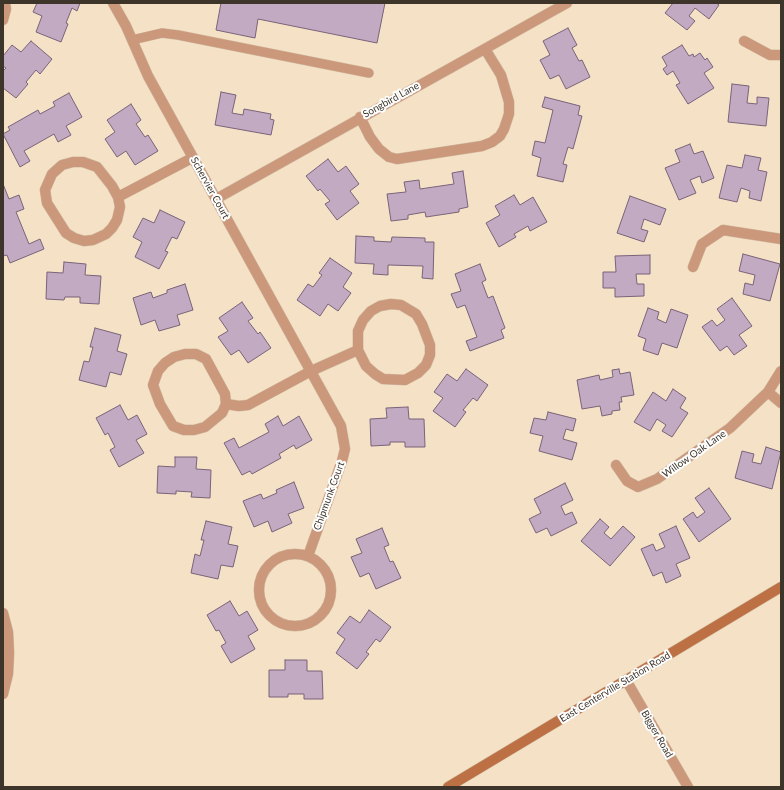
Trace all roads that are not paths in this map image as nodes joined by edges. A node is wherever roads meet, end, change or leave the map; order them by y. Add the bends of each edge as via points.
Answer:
1 (6, 3) edge
2 (114, 3) edge
3 (567, 3) edge
4 (3, 20) edge
5 (132, 40) junction
6 (744, 41) dead end
7 (485, 49) junction
8 (781, 55) edge
9 (369, 73) dead end
10 (360, 117) junction
11 (192, 158) junction
12 (118, 197) junction
13 (216, 199) junction
14 (781, 239) edge
15 (693, 267) dead end
16 (358, 350) junction
17 (311, 371) junction
18 (781, 371) edge
19 (768, 392) junction
20 (781, 403) edge
21 (226, 404) junction
22 (616, 465) dead end
23 (308, 556) junction
24 (781, 587) edge
25 (3, 613) edge
26 (626, 680) junction
27 (3, 694) edge
28 (448, 787) edge
29 (688, 787) edge

1 - 4 street
2 - 5 street, Schervier Court
3 - 7 street, Songbird Lane
5 - 9 lane via 162,33 178,35
5 - 11 street, Schervier Court via 148,76
6 - 8 street via 770,55
7 - 10 street, Songbird Lane
7 - 10 street via 501,75 509,102 509,114 504,129 492,142 482,146 397,159 389,157 379,149
10 - 13 street, Songbird Lane
11 - 12 street
11 - 13 street, Schervier Court
12 - 12 street via 100,170 83,162 62,165 52,174 45,190 47,203 66,234 84,241 106,234 112,228 120,207
13 - 17 street, Schervier Court
14 - 15 street via 723,230 702,244
16 - 16 street via 366,366 375,374 396,380 405,380 418,373 426,365 430,355 430,345 416,314 401,305 391,304 371,311 364,320 358,331
16 - 17 street
17 - 21 street via 248,405
17 - 23 street, Chipmunk Court via 341,426 345,449
18 - 19 street, Willow Oak Lane
19 - 20 street
19 - 22 street, Willow Oak Lane via 730,428 657,479 638,487 626,481
21 - 21 street via 225,394 206,359 196,354 174,357 158,371 153,385 160,404 173,426 184,430 205,427 222,414
23 - 23 street via 296,553 279,558 265,569 260,580 261,604 277,622 299,626 314,620 326,609 332,589 330,578 325,568
24 - 26 street, East Centerville Station Road
25 - 27 street via 8,632 9,653 8,674
26 - 28 street, East Centerville Station Road
26 - 29 street, Bigger Road

